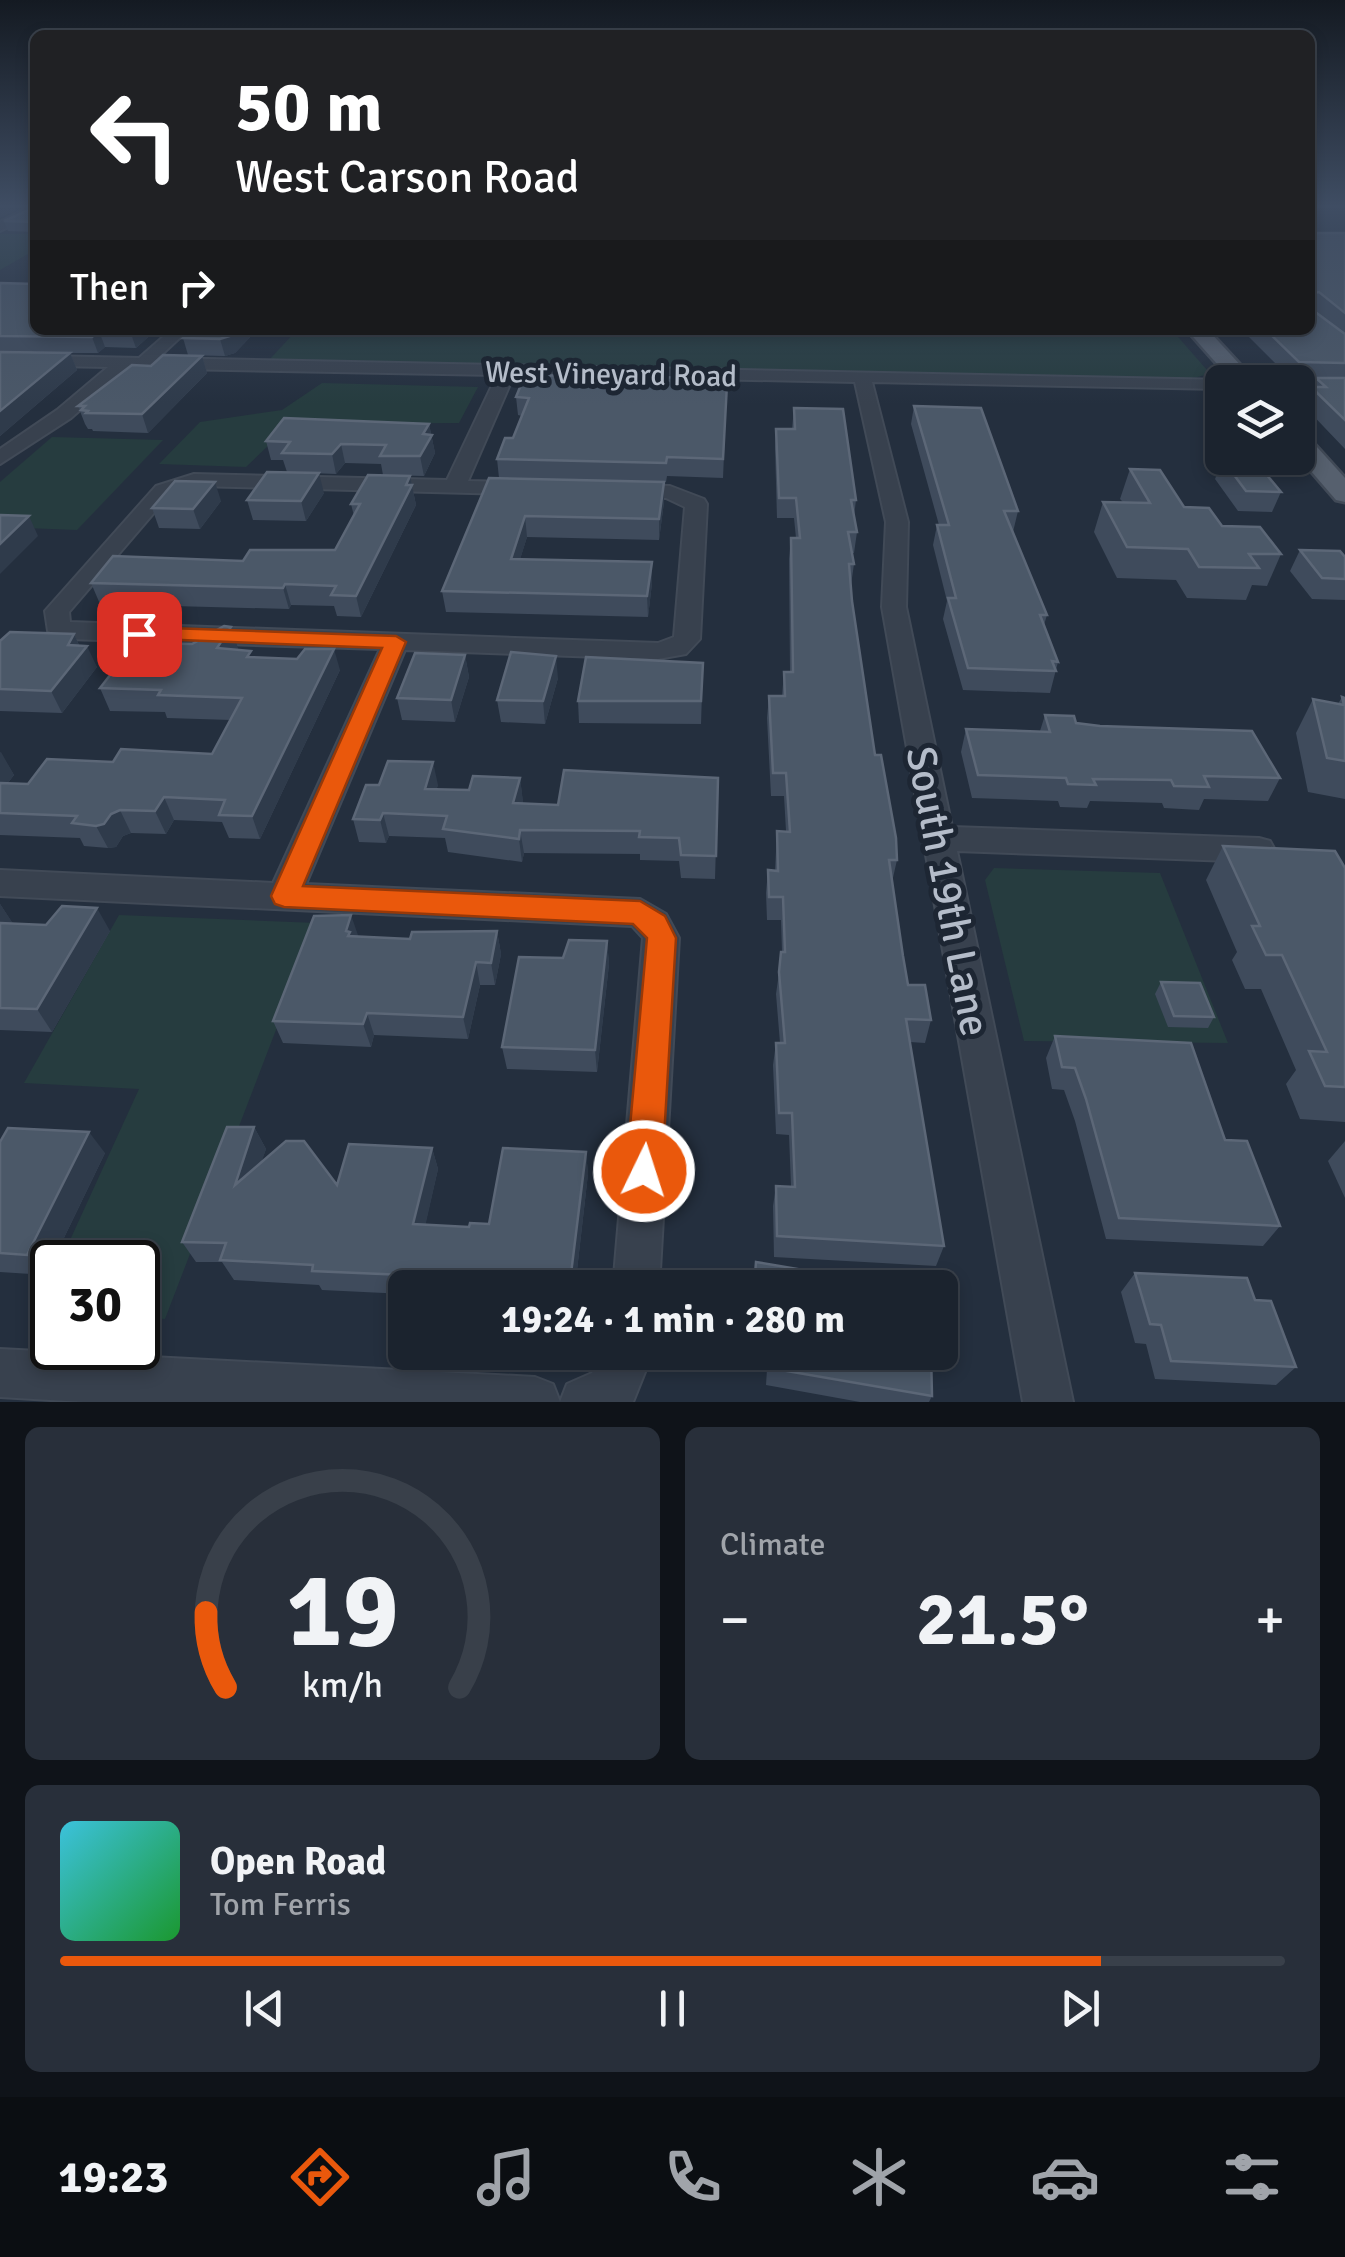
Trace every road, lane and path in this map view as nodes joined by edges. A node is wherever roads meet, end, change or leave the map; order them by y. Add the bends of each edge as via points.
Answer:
1 (173, 335) edge
2 (1202, 335) edge
3 (0, 360) edge
4 (133, 364) junction
5 (1229, 365) edge
6 (506, 372) junction
7 (863, 379) junction
8 (1205, 384) edge
9 (1315, 388) edge
10 (1345, 389) edge
11 (0, 458) edge
12 (1315, 459) edge
13 (456, 486) junction
14 (1343, 489) edge
15 (396, 642) junction
16 (940, 838) junction
17 (1286, 850) edge
18 (0, 883) edge
19 (284, 896) junction
20 (637, 1270) edge
21 (0, 1373) edge
22 (534, 1402) edge
23 (1048, 1402) edge

1 - 4 street
2 - 5 main road
3 - 4 street, West Vineyard Road
4 - 6 street, West Vineyard Road
4 - 11 street
6 - 7 street, West Vineyard Road
6 - 13 street
7 - 8 street, West Vineyard Road
7 - 16 street, South 19th Lane via 897,522 894,607
9 - 10 street
12 - 14 main road
13 - 15 street via 687,497 696,504 683,645 658,651
13 - 15 street via 177,483 57,612 57,626 68,631
15 - 19 street
16 - 17 street
16 - 23 street, South 19th Lane
18 - 19 street
19 - 20 street via 640,912 654,924 661,938
21 - 22 street

